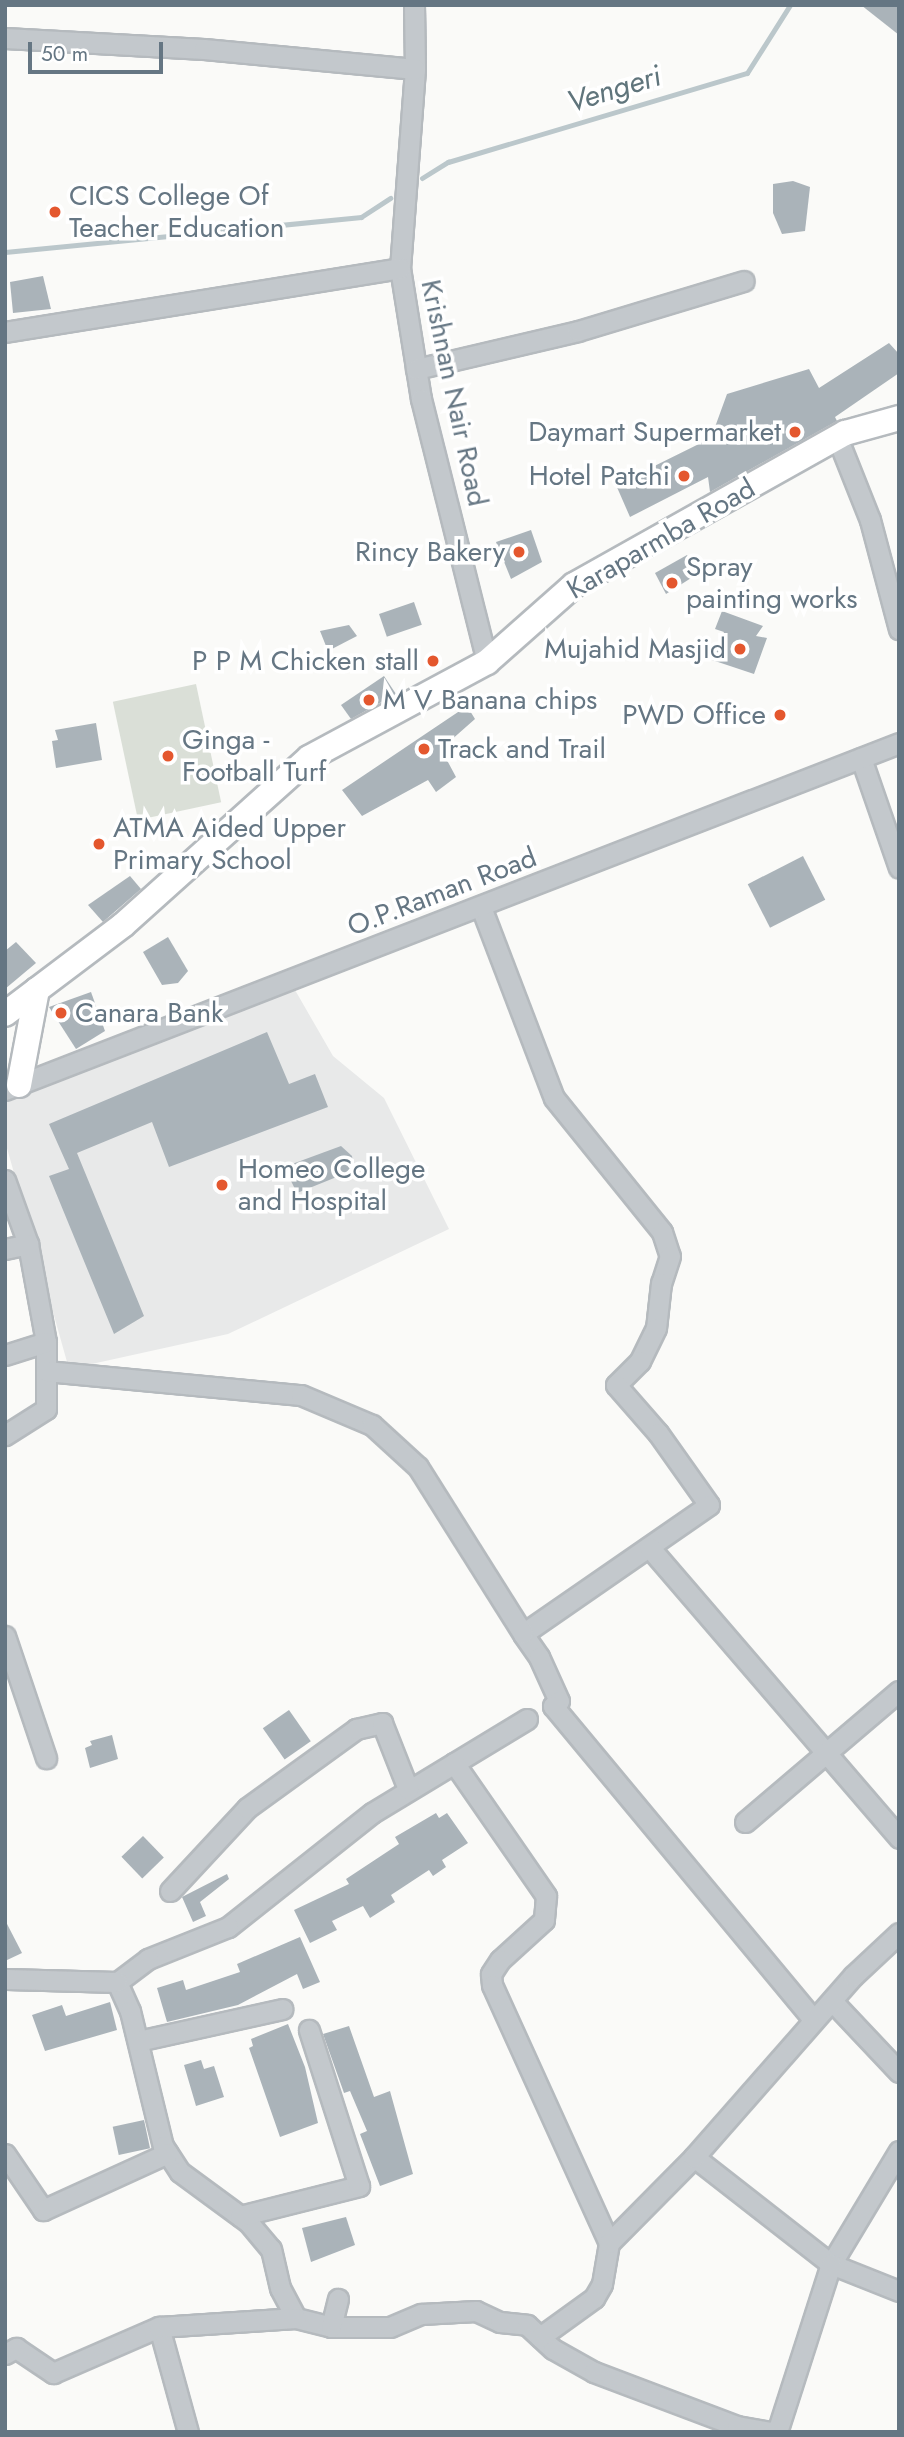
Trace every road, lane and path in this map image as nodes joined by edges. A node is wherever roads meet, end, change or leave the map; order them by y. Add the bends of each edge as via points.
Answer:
1 (414, 5) edge
2 (5, 38) edge
3 (415, 69) junction
4 (400, 268) junction
5 (744, 281) dead end
6 (5, 332) edge
7 (415, 369) junction
8 (899, 418) edge
9 (837, 437) junction
10 (899, 629) edge
11 (487, 662) junction
12 (899, 743) edge
13 (861, 758) junction
14 (899, 867) edge
15 (481, 907) junction
16 (37, 990) junction
17 (5, 1014) edge
18 (12, 1088) edge
19 (5, 1180) edge
20 (27, 1244) junction
21 (5, 1249) edge
22 (46, 1342) junction
23 (5, 1355) edge
24 (46, 1371) junction
25 (5, 1435) edge
26 (649, 1547) junction
27 (523, 1634) junction
28 (5, 1636) edge
29 (899, 1691) edge
30 (527, 1719) dead end
31 (825, 1751) junction
32 (46, 1758) dead end
33 (454, 1763) junction
34 (408, 1789) junction
35 (745, 1822) dead end
36 (899, 1838) edge
37 (170, 1891) dead end
38 (899, 1933) edge
39 (5, 1979) edge
40 (117, 1982) junction
41 (832, 2001) junction
42 (282, 2009) dead end
43 (814, 2020) junction
44 (309, 2030) dead end
45 (138, 2041) junction
46 (899, 2072) edge
47 (899, 2151) edge
48 (168, 2153) junction
49 (5, 2154) edge
50 (694, 2157) junction
51 (240, 2216) junction
52 (609, 2243) junction
53 (831, 2264) junction
54 (899, 2291) edge
55 (338, 2299) dead end
56 (296, 2318) junction
57 (331, 2326) junction
58 (159, 2328) junction
59 (540, 2337) junction
60 (5, 2354) edge
61 (188, 2432) edge
62 (775, 2432) edge

1 - 3 street, Krishnan Nair Road
2 - 3 street via 204,48
3 - 4 street, Krishnan Nair Road
4 - 6 street
4 - 7 street, Krishnan Nair Road
5 - 7 street via 578,331
7 - 11 street, Krishnan Nair Road
8 - 9 main road, Karaparmba Road
9 - 10 street via 870,520
9 - 11 main road, Karaparmba Road via 574,585
11 - 16 main road, Karaparmba Road via 309,758 123,925
12 - 13 street, O.P.Raman Road
13 - 14 street
13 - 15 street, O.P.Raman Road
15 - 18 street, O.P.Raman Road
15 - 26 street via 554,1098 662,1232 670,1256 661,1283 656,1328 640,1361 616,1385 658,1433 709,1506
16 - 17 main road, Karaparmba Road
16 - 18 main road
19 - 20 street
20 - 21 street
20 - 22 street
22 - 23 street
22 - 24 street
24 - 25 street via 46,1409
24 - 27 street via 301,1395 372,1424 418,1467
26 - 27 street
26 - 31 street
27 - 43 street via 559,1701 553,1706
28 - 32 street
29 - 31 street
30 - 33 street
31 - 35 street
31 - 36 street
33 - 34 street
33 - 52 street via 546,1896 544,1920 499,1960 491,1974 492,1985
34 - 37 street via 382,1723 356,1729 247,1808
34 - 40 street via 322,1849 257,1908 228,1927 148,1959
38 - 41 street
39 - 40 street
40 - 45 street
41 - 43 street
41 - 46 street
42 - 45 street
43 - 50 street
44 - 51 street via 359,2186
45 - 48 street
47 - 53 street
48 - 49 street via 43,2210
48 - 51 street via 180,2172
50 - 52 street
50 - 53 street
51 - 56 street via 271,2249 281,2288
52 - 59 street via 602,2284 594,2298
53 - 54 street
53 - 62 street
55 - 57 street
56 - 57 street
56 - 58 street
57 - 59 street via 390,2326 421,2314 476,2311 499,2322 527,2325
58 - 60 street via 53,2373 16,2348
58 - 61 street
59 - 62 street via 594,2372 737,2426

